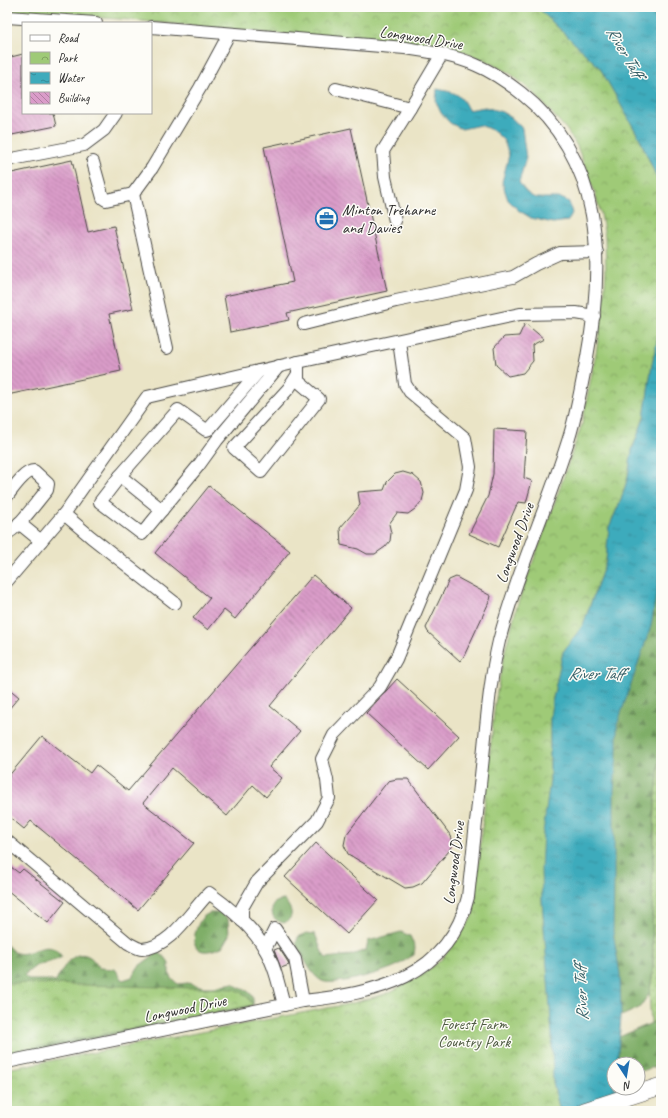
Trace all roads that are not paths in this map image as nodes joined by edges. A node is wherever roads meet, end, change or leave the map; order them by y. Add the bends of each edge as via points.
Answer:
1 (7, 18) edge
2 (78, 22) edge
3 (152, 27) edge
4 (229, 34) junction
5 (442, 54) junction
6 (336, 90) dead end
7 (410, 108) junction
8 (115, 114) edge
9 (7, 160) edge
10 (93, 162) dead end
11 (134, 194) junction
12 (395, 221) dead end
13 (597, 252) junction
14 (594, 316) junction
15 (304, 324) dead end
16 (399, 341) junction
17 (167, 348) dead end
18 (279, 366) junction
19 (298, 368) junction
20 (259, 371) junction
21 (120, 476) junction
22 (7, 496) edge
23 (162, 510) junction
24 (64, 514) junction
25 (19, 523) junction
26 (7, 533) edge
27 (41, 541) junction
28 (7, 581) edge
29 (175, 604) dead end
30 (7, 841) edge
31 (242, 921) junction
32 (265, 949) junction
33 (303, 1001) junction
34 (284, 1005) junction
35 (7, 1062) edge
36 (661, 1086) edge
37 (584, 1111) edge

1 - 2 street
3 - 4 street, Longwood Drive
4 - 5 street, Longwood Drive via 405,48
4 - 11 street via 200,88
5 - 7 street
5 - 13 street, Longwood Drive via 492,72 528,99 557,128 575,160 587,193 595,226
6 - 7 street
7 - 12 street via 383,152 385,177
8 - 9 street via 104,130 84,144
10 - 11 street via 103,198 110,200
11 - 17 street
13 - 14 street, Longwood Drive
13 - 15 street via 560,253 512,277 396,301
14 - 16 street via 576,313 520,314
14 - 33 street, Longwood Drive via 584,376 569,438 506,614 495,658 468,897 464,912 455,932 442,950 409,976 382,987
16 - 19 street
16 - 31 street via 405,384 410,392 465,438 470,467 466,490 396,659 380,687 334,735 322,759 329,798 316,821 257,882 242,908
18 - 19 street
18 - 20 street
18 - 23 street
19 - 19 street via 298,381 319,400 261,472 234,448 289,388
20 - 21 street via 206,430 178,410
20 - 24 street via 147,397
21 - 23 street
21 - 23 street via 100,502 142,534
22 - 25 street via 31,470 48,484 47,490
24 - 27 street
24 - 29 street
25 - 26 street
25 - 27 street
27 - 28 street
30 - 31 street via 128,943 141,949 156,946 169,938 209,893
31 - 32 street via 252,930
32 - 33 street via 275,929 295,959
32 - 34 street
33 - 34 street, Longwood Drive
34 - 35 street, Longwood Drive
36 - 37 highway

